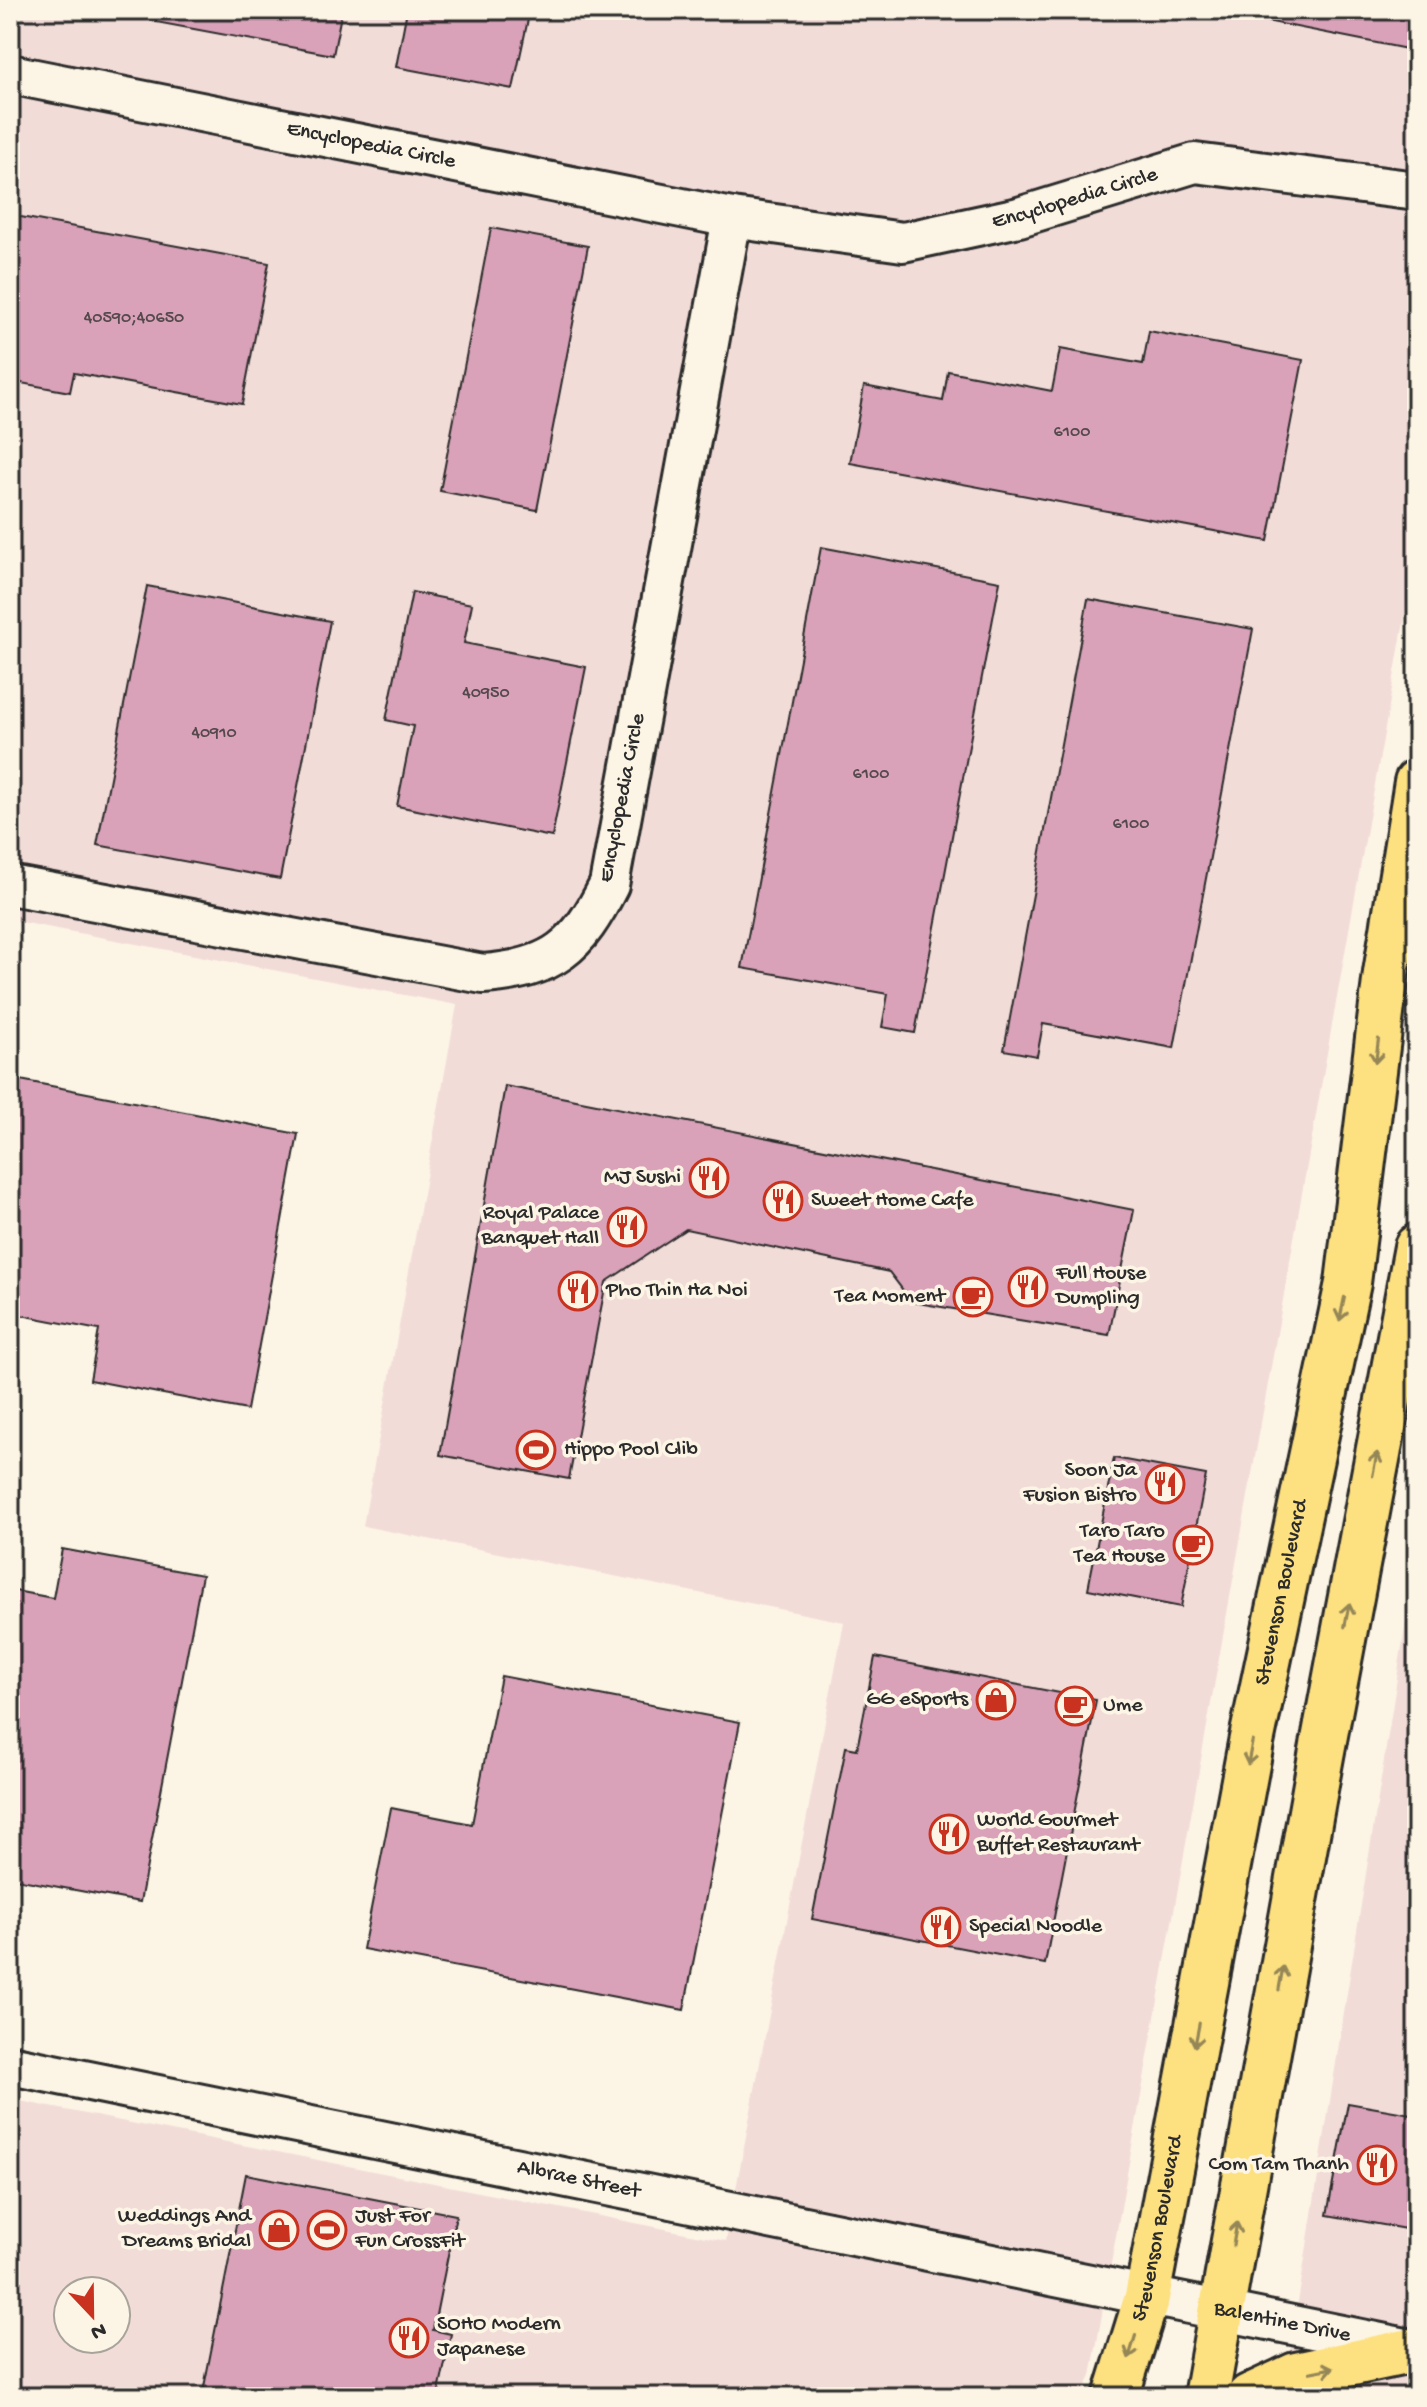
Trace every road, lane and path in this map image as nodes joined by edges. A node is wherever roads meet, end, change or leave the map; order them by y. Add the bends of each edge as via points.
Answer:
1 (10, 74) edge
2 (1417, 191) edge
3 (732, 218) junction
4 (1417, 782) edge
5 (10, 885) edge
6 (1407, 977) edge
7 (1417, 1247) edge
8 (10, 2065) edge
9 (1147, 2297) junction
10 (1221, 2311) junction
11 (1416, 2350) edge
12 (1116, 2397) edge
13 (1206, 2397) edge
14 (1249, 2397) edge

1 - 3 street, Encyclopedia Circle
2 - 3 street, Encyclopedia Circle via 1195,163 1019,217 903,242
3 - 5 street, Encyclopedia Circle via 609,885 589,925 558,954 518,971 483,974
4 - 6 main road, Stevenson Boulevard
6 -> 9 main road, Stevenson Boulevard via 1251,1743
10 -> 7 main road
8 - 9 street, Albrae Street
9 - 10 street, Balentine Drive
9 -> 12 main road, Stevenson Boulevard
10 - 11 street, Balentine Drive
10 - 13 main road
14 -> 11 main road via 1296,2375

